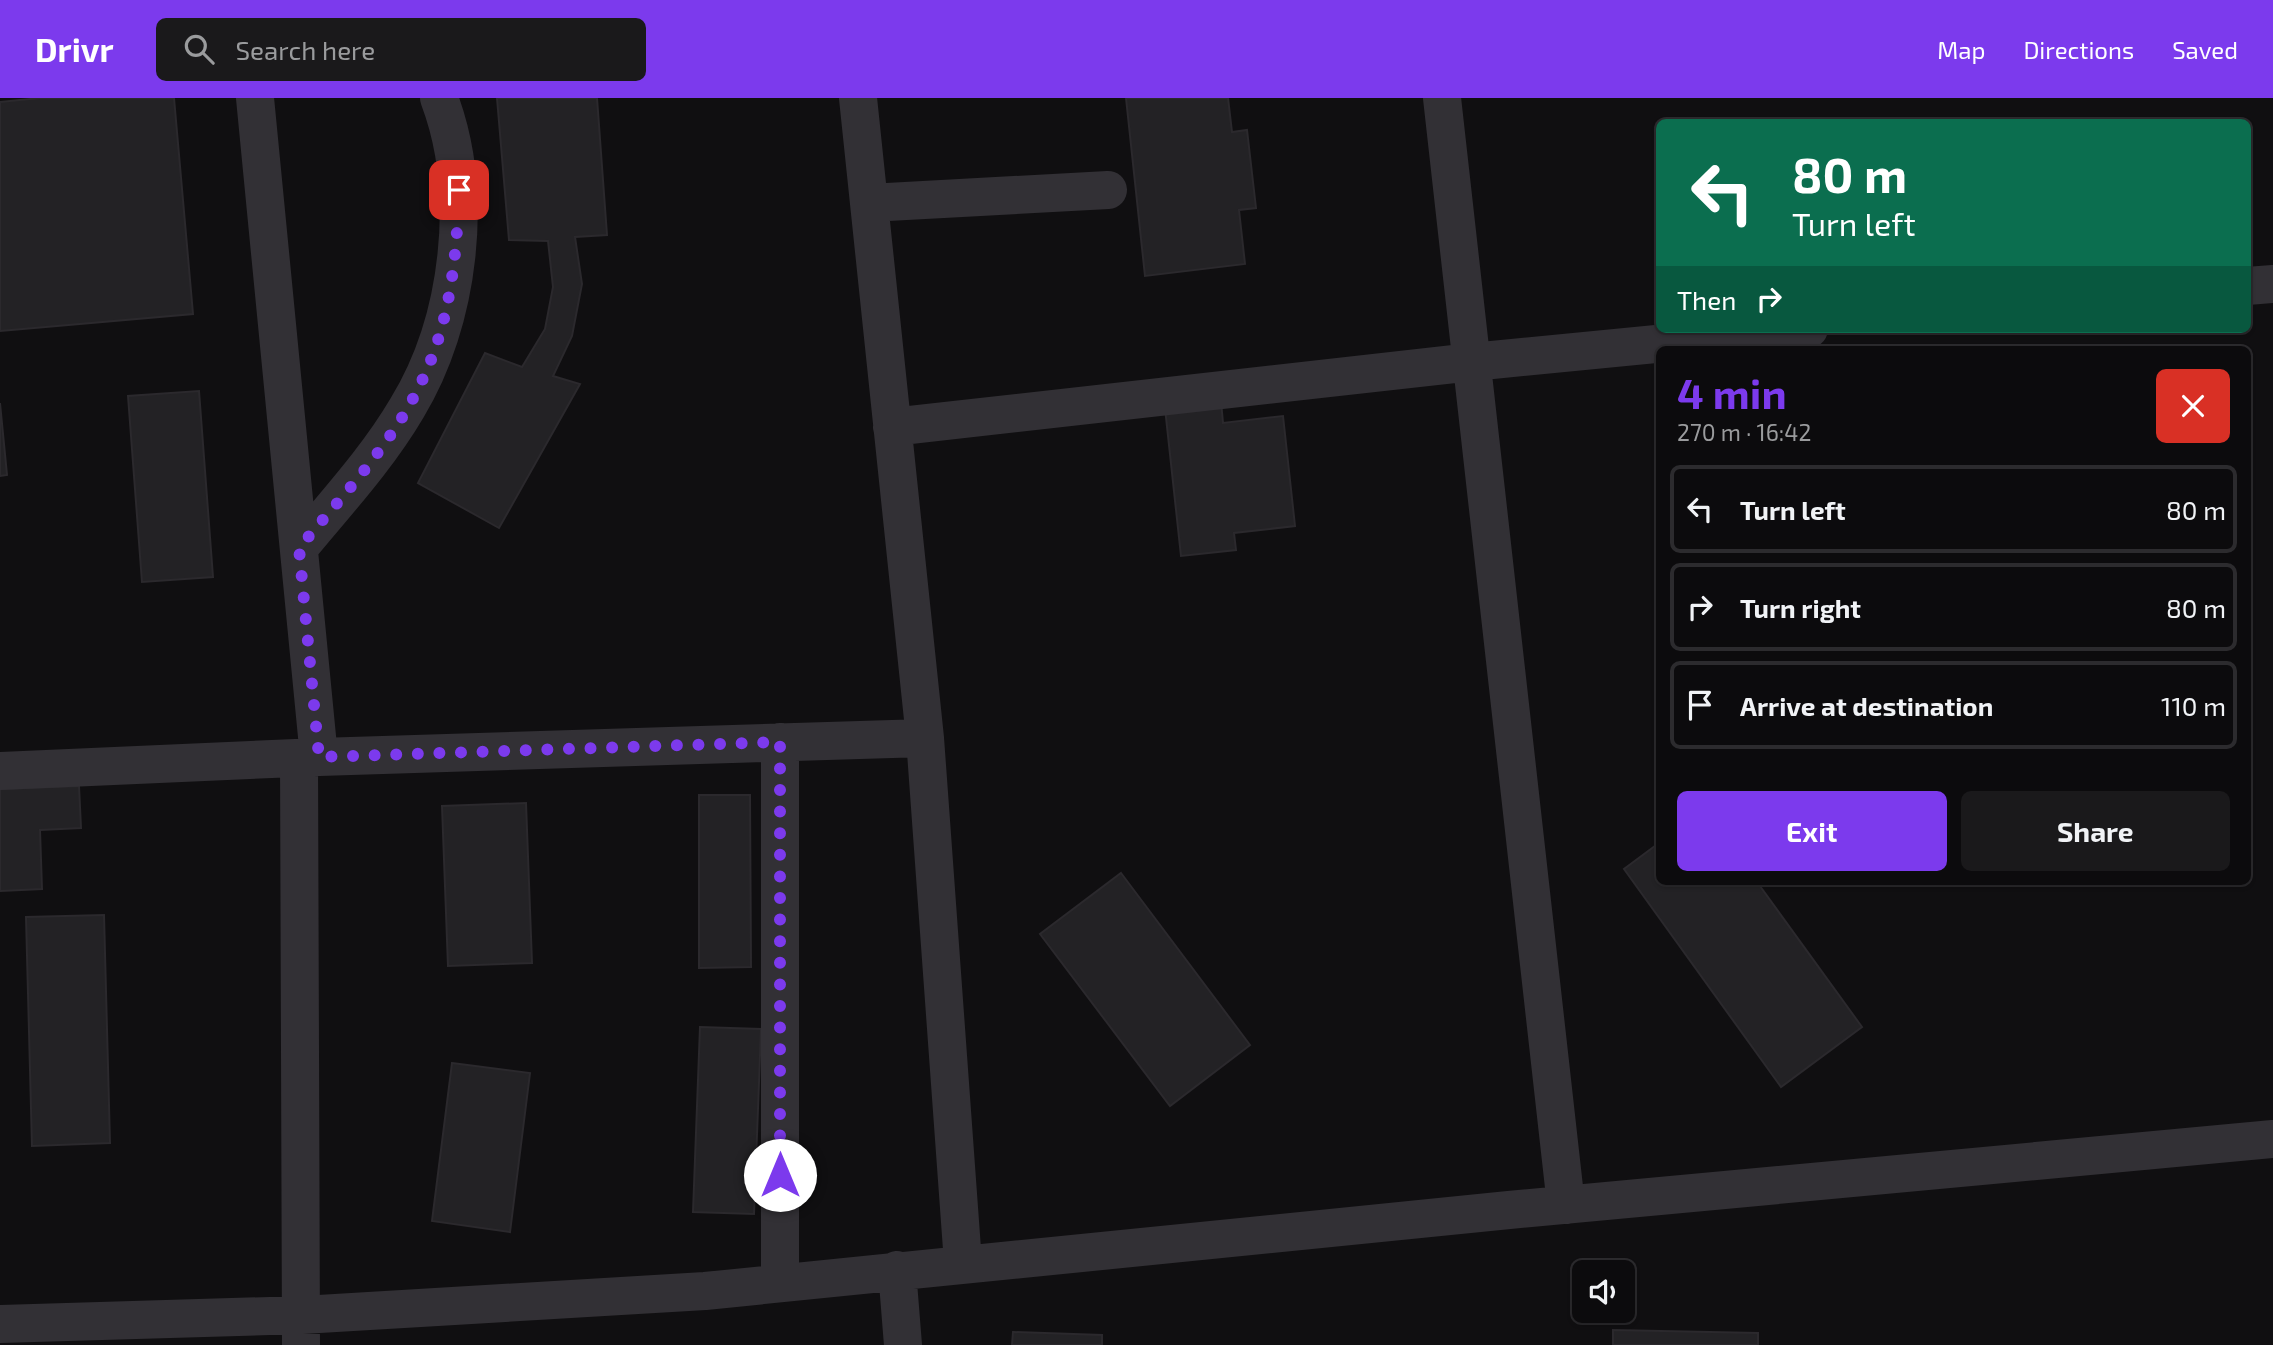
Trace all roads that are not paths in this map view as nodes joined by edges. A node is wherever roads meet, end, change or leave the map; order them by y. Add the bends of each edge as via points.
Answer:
1 (255, 98) edge
2 (439, 98) edge
3 (858, 98) edge
4 (1442, 98) edge
5 (1108, 190) dead end
6 (869, 203) junction
7 (2273, 284) edge
8 (2251, 286) edge
9 (1768, 333) edge
10 (1472, 362) junction
11 (892, 426) junction
12 (299, 548) junction
13 (925, 738) junction
14 (780, 742) junction
15 (309, 758) junction
16 (0, 771) edge
17 (2273, 1139) edge
18 (1566, 1205) junction
19 (963, 1264) junction
20 (897, 1270) junction
21 (780, 1283) junction
22 (0, 1324) edge
23 (302, 1330) edge
24 (903, 1345) edge

1 - 12 street
2 - 12 street via 449,125 459,190 447,307 433,355 407,409 361,474
3 - 6 street
4 - 10 street
5 - 6 street
6 - 11 street
7 - 8 street
9 - 10 street
10 - 11 street
10 - 18 street
11 - 13 street
12 - 15 street
13 - 14 street
13 - 19 street
14 - 15 street
14 - 21 street
15 - 16 street
15 - 23 street
17 - 18 street
18 - 19 street
19 - 20 street
20 - 21 street
20 - 24 street
21 - 23 street
22 - 23 street

